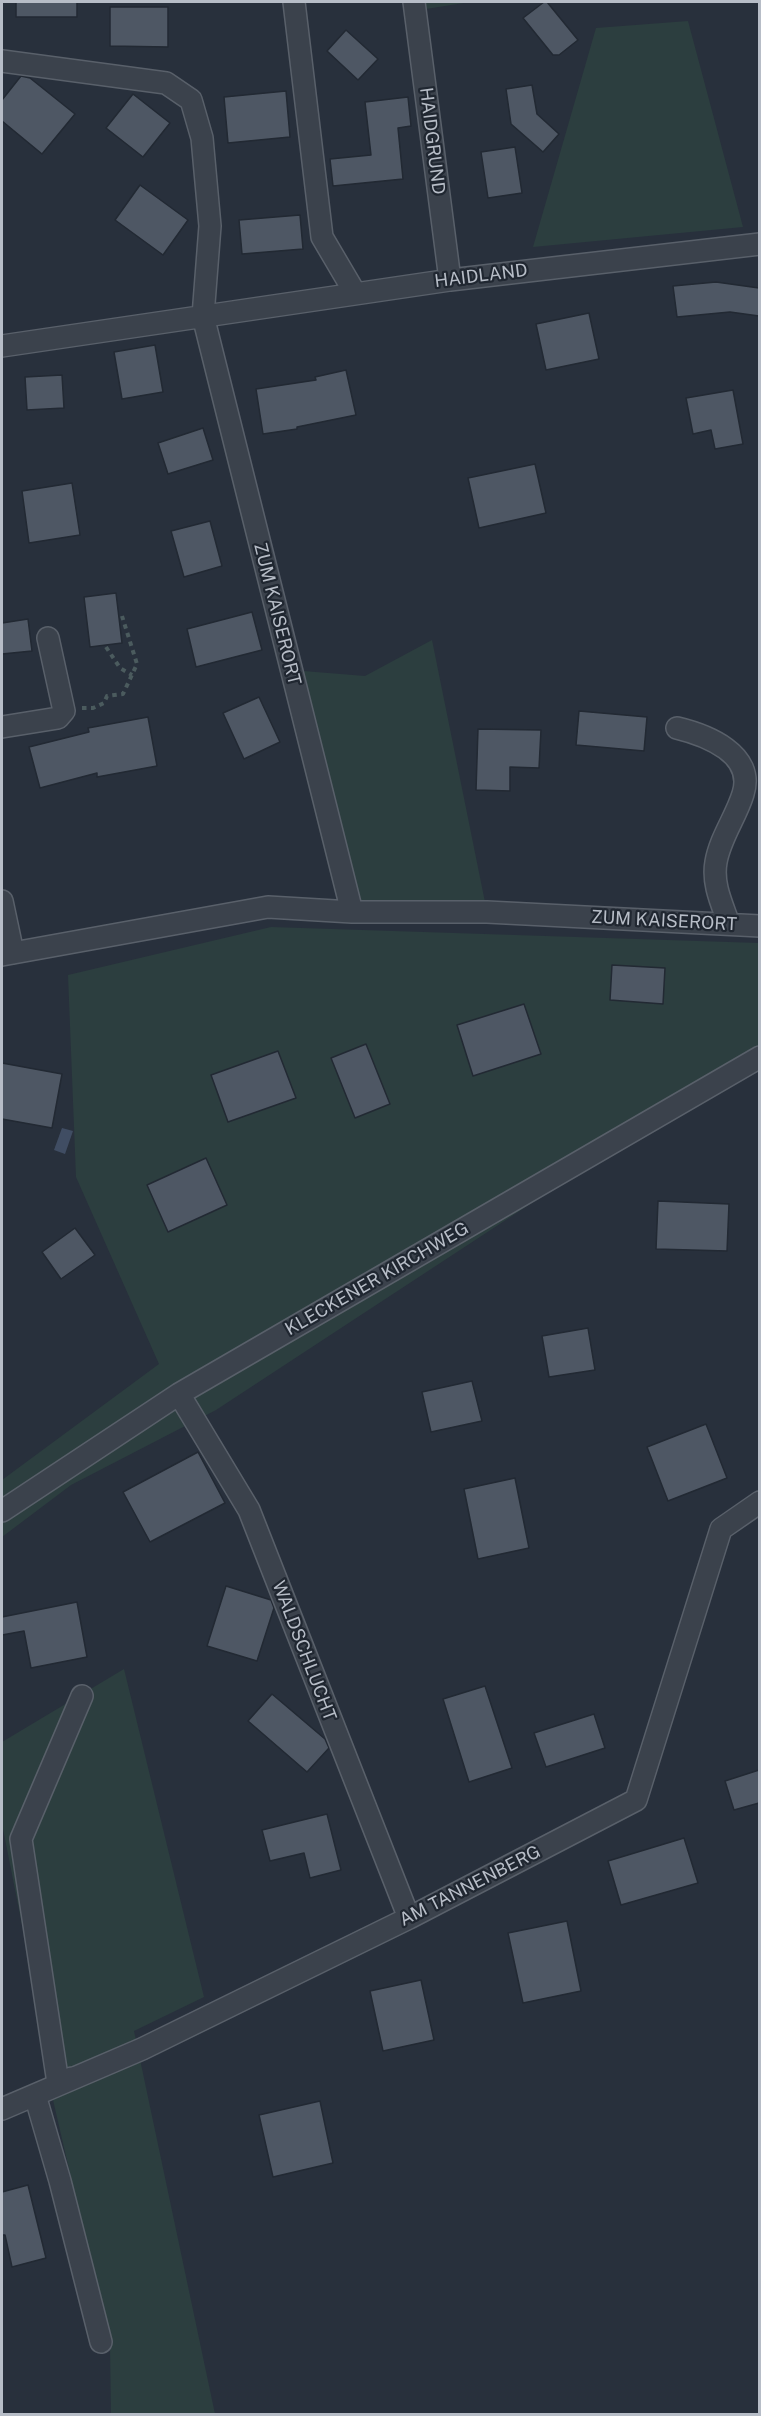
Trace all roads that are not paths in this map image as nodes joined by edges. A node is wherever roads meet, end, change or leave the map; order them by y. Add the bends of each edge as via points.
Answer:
1 (294, 2) edge
2 (414, 2) edge
3 (2, 61) edge
4 (759, 244) edge
5 (450, 280) junction
6 (355, 292) junction
7 (203, 316) junction
8 (2, 346) edge
9 (48, 638) dead end
10 (2, 727) edge
11 (677, 728) dead end
12 (2, 901) edge
13 (352, 912) junction
14 (729, 924) junction
15 (759, 926) edge
16 (7, 954) edge
17 (759, 1057) edge
18 (178, 1394) junction
19 (759, 1502) edge
20 (2, 1511) edge
21 (82, 1696) dead end
22 (409, 1918) junction
23 (142, 2049) junction
24 (35, 2095) junction
25 (2, 2109) edge
26 (101, 2342) dead end

1 - 6 street via 322,237
2 - 5 street, HAIDGRUND
3 - 7 street via 166,83 191,100 202,138 210,226
4 - 5 street, HAIDLAND
5 - 6 street, HAIDLAND
6 - 7 street, HAIDLAND
7 - 8 street, HAIDLAND
7 - 13 street, ZUM KAISERORT
9 - 10 street via 61,714
11 - 14 street via 718,743 736,758 745,776 744,793 716,862 716,886
12 - 16 street
13 - 14 street, ZUM KAISERORT via 487,912
13 - 16 street, ZUM KAISERORT via 268,907
14 - 15 street, ZUM KAISERORT
17 - 18 street, KLECKENER KIRCHWEG
18 - 20 street, KLECKENER KIRCHWEG
18 - 22 street, WALDSCHLUCHT via 249,1510
19 - 22 street, AM TANNENBERG via 721,1529 636,1800
21 - 23 street via 21,1839 58,2083
22 - 23 street, AM TANNENBERG
23 - 24 street, AM TANNENBERG
24 - 25 street, AM TANNENBERG
24 - 26 street

